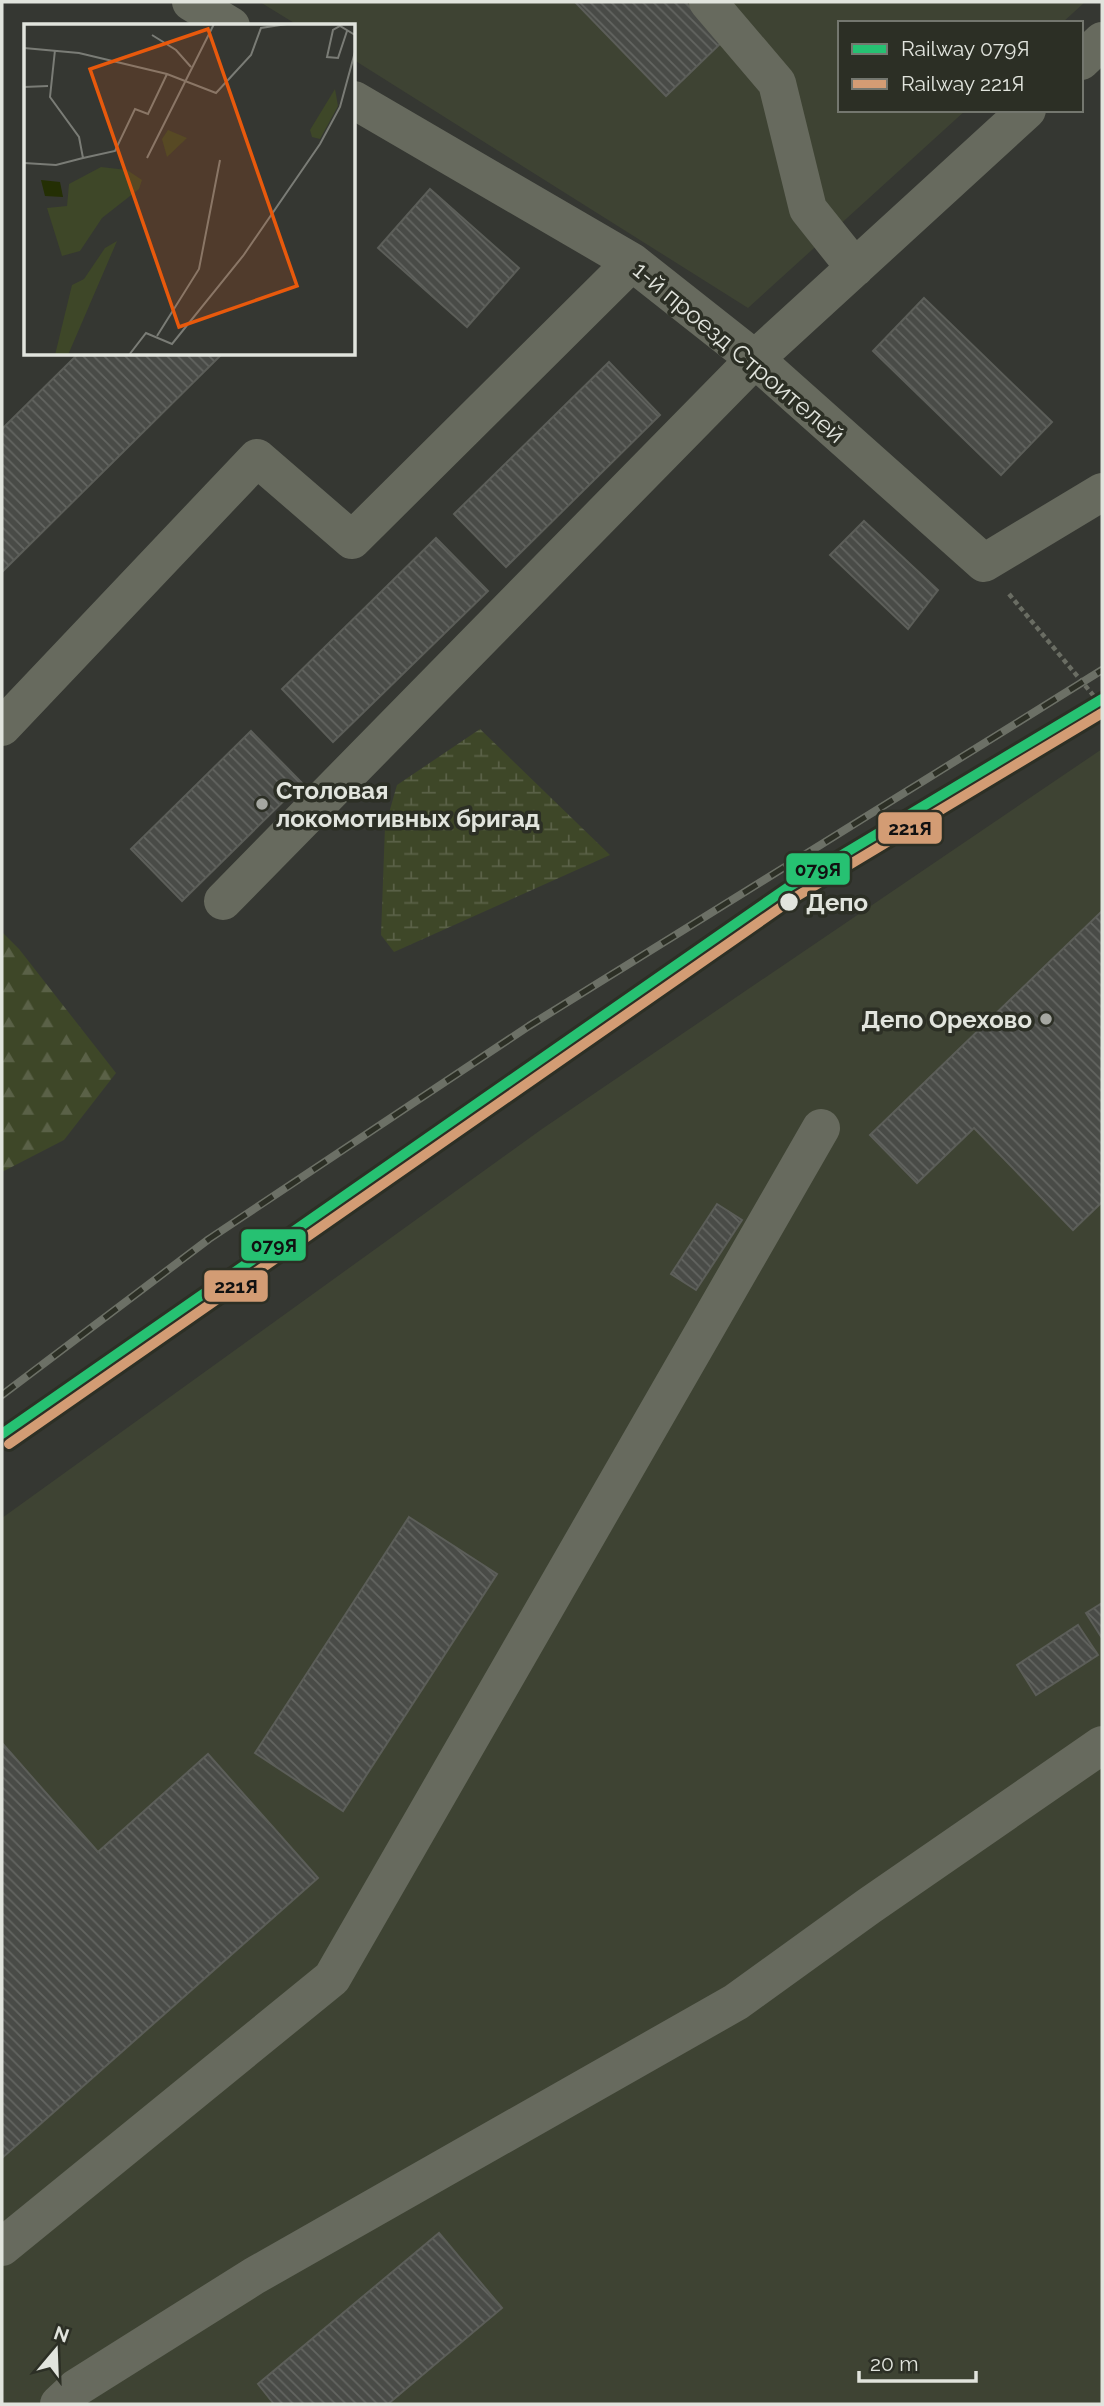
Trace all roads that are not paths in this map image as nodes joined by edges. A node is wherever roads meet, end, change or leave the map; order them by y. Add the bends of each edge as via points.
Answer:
1 (191, 2) edge
2 (708, 2) edge
3 (228, 24) edge
4 (1102, 41) edge
5 (1083, 59) edge
6 (355, 101) edge
7 (1025, 112) edge
8 (632, 261) junction
9 (855, 268) junction
10 (755, 359) junction
11 (1102, 492) edge
12 (2, 727) edge
13 (223, 901) dead end
14 (821, 1128) dead end
15 (1102, 1745) edge
16 (2, 2247) edge
17 (59, 2404) edge

1 - 3 street
2 - 9 street via 777,83 808,209
4 - 5 street
6 - 8 street, 1-й проезд Строителей
7 - 9 street
8 - 10 street, 1-й проезд Строителей
8 - 12 street via 352,540 257,458
9 - 10 street
10 - 11 street, 1-й проезд Строителей via 984,563
10 - 13 street
14 - 16 street via 332,1978
15 - 17 street via 736,2002 254,2276 76,2388

